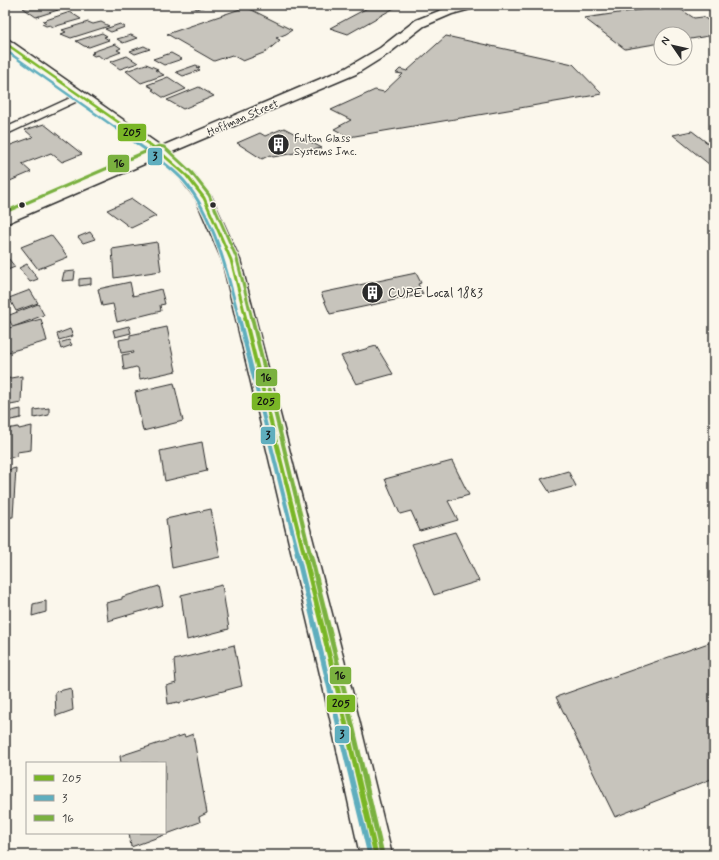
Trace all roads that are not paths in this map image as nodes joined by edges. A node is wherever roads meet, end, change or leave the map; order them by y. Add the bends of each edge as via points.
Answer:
1 (474, 5) edge
2 (5, 43) edge
3 (81, 96) junction
4 (5, 132) edge
5 (160, 152) junction
6 (5, 219) edge
7 (376, 855) edge

1 - 5 main road, Hoffman Street via 443,13 420,23 374,58 344,74
2 - 3 main road
3 - 4 lane
3 - 5 main road
5 - 6 main road, Hoffman Street
5 - 7 main road via 187,176 204,198 231,260

